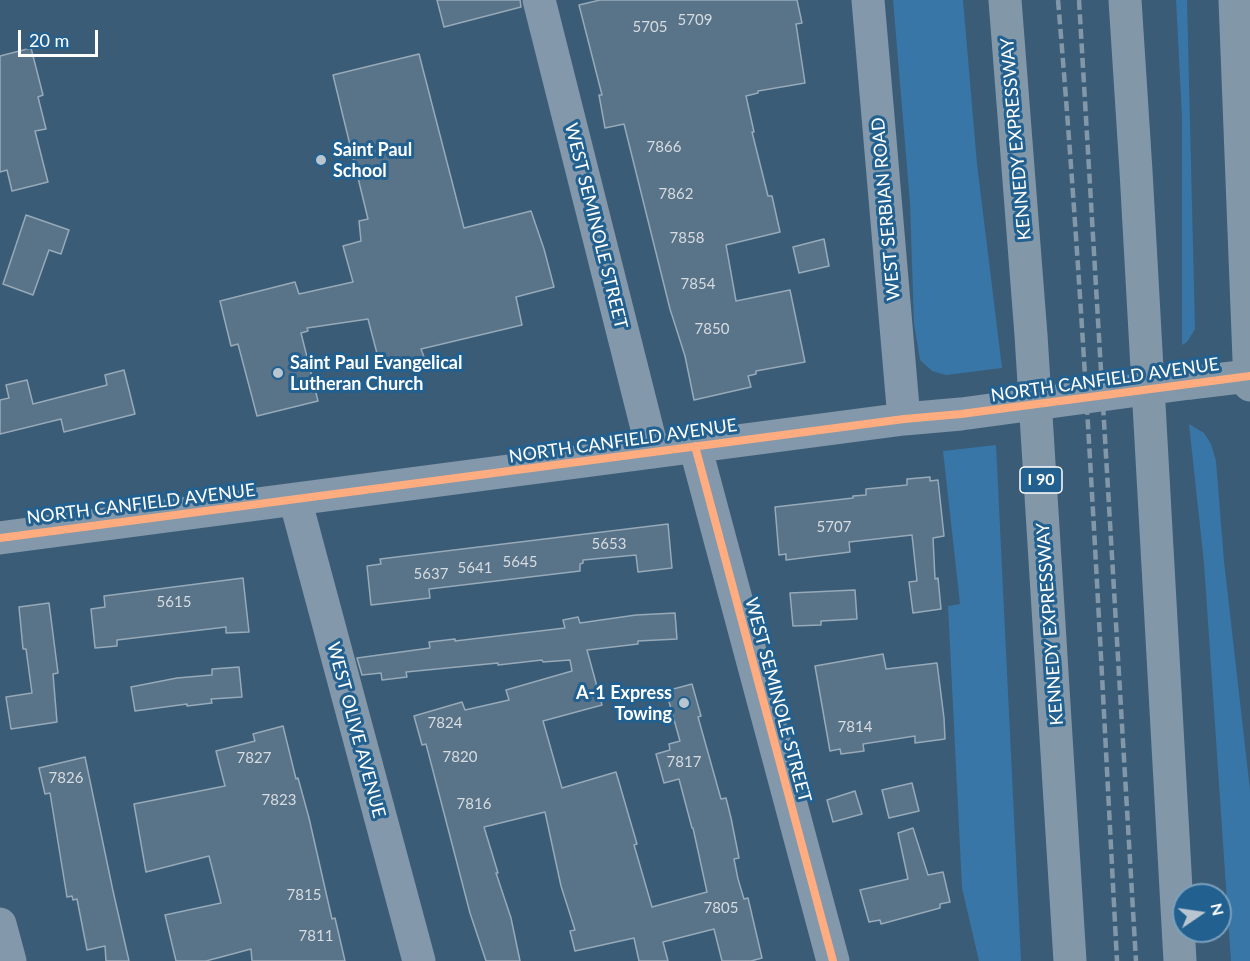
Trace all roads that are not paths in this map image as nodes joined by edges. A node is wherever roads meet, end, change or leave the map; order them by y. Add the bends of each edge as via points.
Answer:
1 (539, 0) edge
2 (868, 0) edge
3 (1005, 0) edge
4 (1125, 0) edge
5 (1235, 0) edge
6 (1244, 60) edge
7 (1250, 379) edge
8 (1190, 383) joint
9 (904, 419) junction
10 (695, 446) junction
11 (653, 452) junction
12 (295, 499) junction
13 (0, 538) edge
14 (0, 924) edge
15 (10, 961) edge
16 (419, 961) edge
17 (833, 961) edge
18 (1070, 961) edge
19 (1180, 961) edge

1 - 11 street, WEST SEMINOLE STREET
2 - 9 street, WEST SERBIAN ROAD
3 - 18 main road, KENNEDY EXPRESSWAY / I 90 via 1031,335
4 - 19 main road
5 - 6 main road
6 - 7 main road
7 - 8 main road, NORTH CANFIELD AVENUE
8 - 9 street, NORTH CANFIELD AVENUE
9 - 10 street, NORTH CANFIELD AVENUE
10 - 11 street, NORTH CANFIELD AVENUE
10 - 17 street, WEST SEMINOLE STREET
11 - 12 street, NORTH CANFIELD AVENUE
12 - 13 street, NORTH CANFIELD AVENUE
12 - 16 street, WEST OLIVE AVENUE
14 - 15 street

